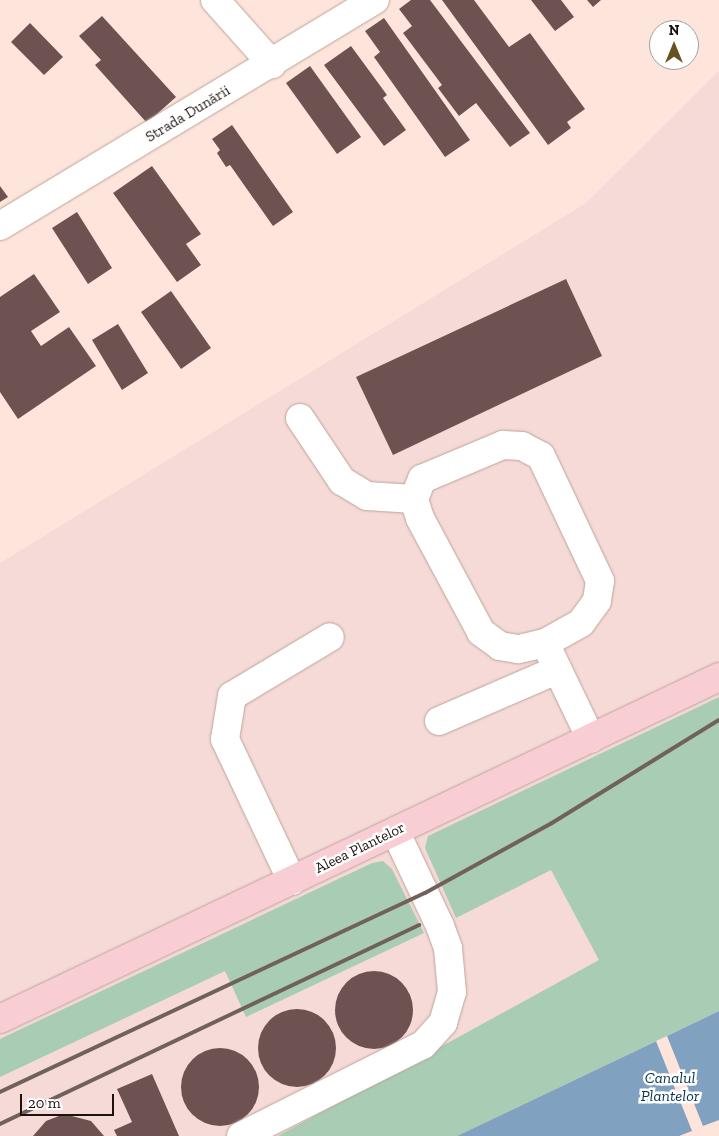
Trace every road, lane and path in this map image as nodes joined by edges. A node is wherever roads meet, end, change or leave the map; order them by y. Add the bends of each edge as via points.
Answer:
1 (215, 0) edge
2 (375, 0) edge
3 (272, 64) junction
4 (0, 226) edge
5 (300, 418) dead end
6 (414, 500) junction
7 (330, 637) dead end
8 (545, 643) junction
9 (557, 670) junction
10 (719, 677) edge
11 (439, 721) dead end
12 (592, 739) junction
13 (395, 831) junction
14 (292, 881) junction
15 (0, 1019) edge
16 (241, 1136) edge

1 - 3 street
2 - 3 street, Strada Dunării
3 - 4 street, Strada Dunării
5 - 6 street via 342,481 366,496
6 - 8 street via 420,518 482,632 500,646 518,650
6 - 8 street via 422,479 503,445 522,446 541,456 600,581 598,601 581,624
7 - 14 street via 232,696 224,738
8 - 9 street
9 - 11 street
9 - 12 street
10 - 12 main road, Aleea Plantelor
12 - 13 main road, Aleea Plantelor
13 - 14 main road, Aleea Plantelor
13 - 16 street via 448,948 452,992 443,1024 423,1045
14 - 15 main road, Aleea Plantelor

